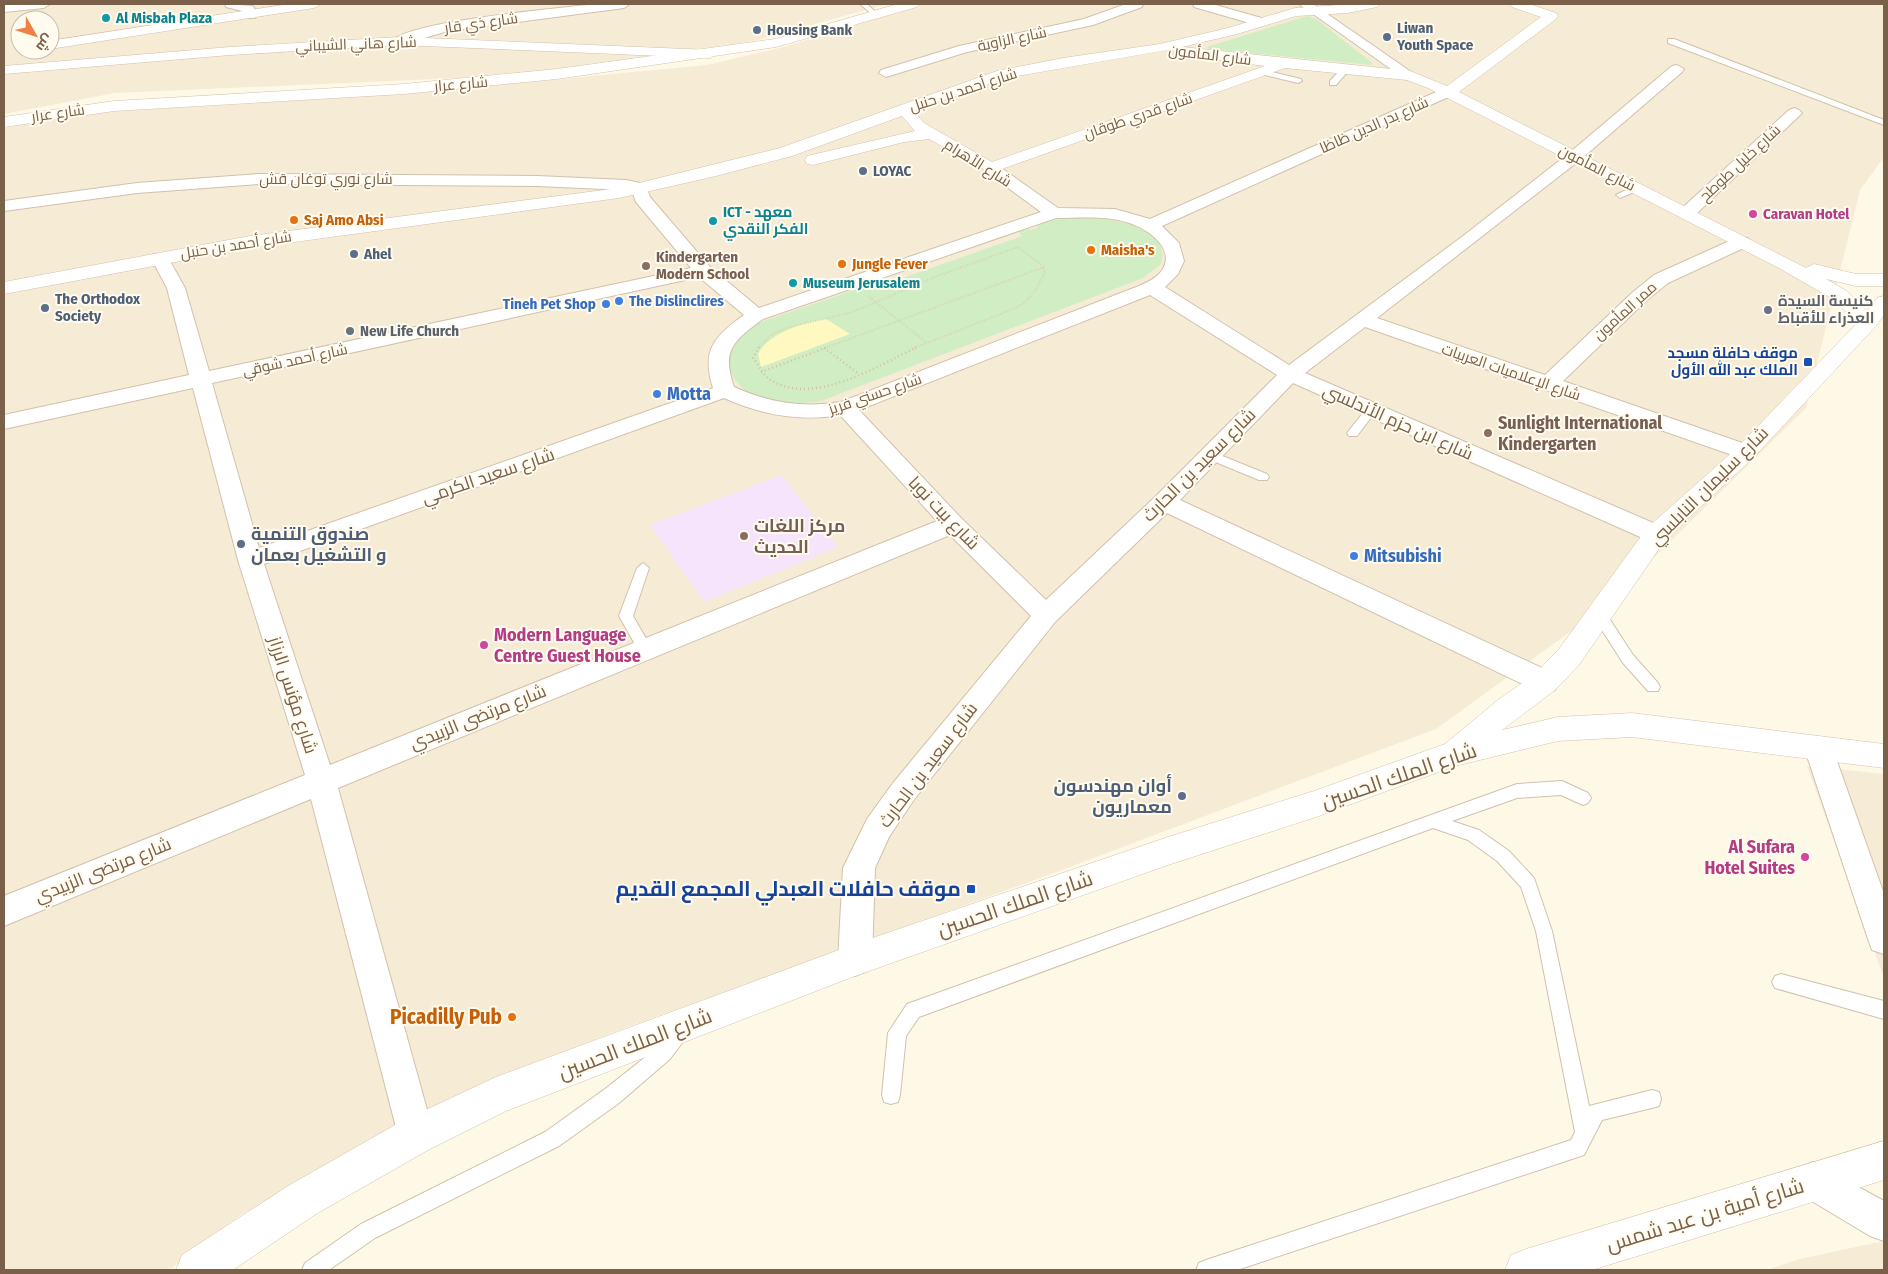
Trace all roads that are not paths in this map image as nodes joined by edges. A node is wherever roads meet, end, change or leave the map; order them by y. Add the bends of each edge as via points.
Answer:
1 (44, 4) edge
2 (231, 4) edge
3 (314, 4) edge
4 (624, 4) edge
5 (863, 4) edge
6 (908, 4) edge
7 (1137, 4) edge
8 (1199, 4) edge
9 (1305, 4) edge
10 (1372, 4) edge
11 (1516, 4) edge
12 (4, 8) edge
13 (250, 9) edge
14 (1318, 11) junction
15 (876, 15) junction
16 (1260, 22) junction
17 (1670, 41) dead end
18 (400, 42) junction
19 (60, 43) edge
20 (1160, 48) junction
21 (632, 58) junction
22 (1285, 64) junction
23 (1678, 69) dead end
24 (4, 70) edge
25 (1345, 70) junction
26 (1264, 72) junction
27 (886, 73) dead end
28 (1410, 76) junction
29 (1298, 81) dead end
30 (1333, 83) dead end
31 (1450, 91) junction
32 (908, 108) junction
33 (1794, 113) dead end
34 (4, 122) edge
35 (1884, 123) edge
36 (932, 134) junction
37 (1574, 157) junction
38 (792, 158) junction
39 (991, 168) junction
40 (640, 193) junction
41 (4, 206) edge
42 (1054, 213) junction
43 (1687, 213) junction
44 (1150, 224) junction
45 (1742, 242) junction
46 (160, 258) junction
47 (1784, 263) junction
48 (703, 271) junction
49 (1884, 280) edge
50 (1151, 287) junction
51 (4, 288) edge
52 (1884, 302) edge
53 (756, 316) junction
54 (1361, 319) junction
55 (1868, 323) junction
56 (1290, 374) junction
57 (200, 381) junction
58 (1548, 384) junction
59 (725, 392) junction
60 (846, 408) junction
61 (1371, 410) junction
62 (4, 422) edge
63 (1353, 433) dead end
64 (1746, 452) junction
65 (1210, 455) junction
66 (1263, 476) dead end
67 (1164, 502) junction
68 (953, 524) junction
69 (1656, 534) junction
70 (250, 560) junction
71 (643, 568) dead end
72 (1046, 615) junction
73 (1600, 616) junction
74 (645, 649) junction
75 (1545, 682) junction
76 (1653, 687) dead end
77 (1819, 750) junction
78 (1452, 754) junction
79 (1884, 756) edge
80 (320, 781) junction
81 (1582, 798) dead end
82 (1431, 821) junction
83 (4, 912) edge
84 (1884, 939) edge
85 (855, 960) junction
86 (1781, 982) dead end
87 (1884, 1010) edge
88 (690, 1023) junction
89 (891, 1095) dead end
90 (1652, 1099) dead end
91 (1585, 1134) junction
92 (416, 1135) junction
93 (1884, 1160) edge
94 (1813, 1181) junction
95 (1884, 1222) edge
96 (197, 1270) edge
97 (312, 1270) edge
98 (1206, 1270) edge
99 (1526, 1270) edge

1 - 12 street
2 - 13 street
3 - 13 street
4 - 18 street, شارع ذي قار via 448,27 417,34
5 - 15 lane
6 - 15 street, شارع عرار
7 - 27 street, شارع الزاوية via 1088,22 964,49
8 - 16 street
9 - 14 street, شارع المأمون
10 - 14 street, شارع أحمد بن حنبل
11 - 31 street, شارع بدر الدين ظاظا via 1550,16
13 - 19 street
14 - 16 street, شارع أحمد بن حنبل via 1295,12
14 - 28 street, شارع المأمون
15 - 21 street, شارع عرار via 776,43 710,54
16 - 20 street, شارع أحمد بن حنبل via 1232,32
17 - 35 lane
18 - 21 street, شارع هاني الشيباني via 520,45
18 - 24 street, شارع هاني الشيباني via 230,51
20 - 22 street, شارع المأمون
20 - 32 street, شارع أحمد بن حنبل via 1002,74
21 - 34 street, شارع عرار via 465,84 114,106
22 - 25 street, شارع المأمون
22 - 26 street, شارع قدري طوقان
23 - 37 street, شارع سعيد بن الحارث
25 - 28 street, شارع المأمون
25 - 30 lane
26 - 29 lane
26 - 39 street, شارع قدري طوقان
28 - 31 street, شارع المأمون
31 - 37 street, شارع المأمون
31 - 44 street, شارع بدر الدين ظاظا
32 - 36 street, شارع الأهرام via 910,117 918,126
32 - 38 street, شارع أحمد بن حنبل
33 - 43 street, شارع خليل طوطح
36 - 38 street, شارع أحمد بن حنبل
36 - 39 street, شارع الأهرام
37 - 43 street, شارع المأمون via 1628,191
37 - 54 street, شارع سعيد بن الحارث
38 - 40 street, شارع أحمد بن حنبل via 689,192
39 - 42 street, شارع الأهرام
40 - 41 street, شارع نوري توغان قش via 595,182 258,179 137,188
40 - 46 street, شارع أحمد بن حنبل via 619,193 320,232
40 - 48 street
42 - 44 street via 1108,214
42 - 53 street
43 - 45 street, شارع المأمون
44 - 50 street, شارع حسني فريز via 1175,254 1174,264 1165,278
45 - 47 street, شارع المأمون
45 - 58 street, ممر المأمون via 1662,279
46 - 51 street, شارع أحمد بن حنبل
46 - 57 street, شارع مؤنس الرزاز via 176,288
47 - 49 street via 1844,278
47 - 55 street via 1845,298
48 - 53 street
48 - 57 street, شارع أحمد شوقي
50 - 56 street, شارع ابن حزم الأندلسي
50 - 60 street, شارع حسني فريز
52 - 55 street, شارع سليمان النابلسي
53 - 59 street via 727,338 718,352 717,372
54 - 56 street, شارع سعيد بن الحارث
54 - 58 street, شارع الإعلاميات العربيات
55 - 64 street, شارع سليمان النابلسي
56 - 61 street, شارع ابن حزم الأندلسي
56 - 65 street, شارع سعيد بن الحارث
57 - 62 street, شارع أحمد شوقي
57 - 70 street, شارع مؤنس الرزاز
58 - 64 street, شارع الإعلاميات العربيات
59 - 60 street, شارع حسني فريز via 781,412 815,414
59 - 70 street, شارع سعيد الكرمي
60 - 68 street, شارع بيت نوبا
61 - 63 lane
61 - 69 street, شارع ابن حزم الأندلسي
64 - 69 street, شارع سليمان النابلسي
65 - 66 lane
65 - 67 street, شارع سعيد بن الحارث
67 - 72 street, شارع سعيد بن الحارث
67 - 75 street
68 - 72 street, شارع بيت نوبا
68 - 74 street, شارع مرتضى الزبيدي
69 - 73 street, شارع سليمان النابلسي
70 - 80 street, شارع مؤنس الرزاز
71 - 74 lane via 626,616
72 - 85 street, شارع سعيد بن الحارث via 902,792 878,828 859,868
73 - 75 street, شارع سليمان النابلسي via 1570,657
73 - 76 lane via 1628,659
74 - 80 street, شارع مرتضى الزبيدي
75 - 78 street, شارع سليمان النابلسي
77 - 78 street, شارع الملك الحسين via 1632,725 1558,729
77 - 79 street, شارع الملك الحسين
77 - 84 street
78 - 85 street, شارع الملك الحسين via 1316,804 1168,851
80 - 83 street, شارع مرتضى الزبيدي
80 - 92 street, شارع مؤنس الرزاز
81 - 82 lane via 1562,788 1517,790
82 - 89 lane via 913,1010 897,1033
82 - 91 lane via 1473,836 1503,856 1528,883 1544,931
85 - 88 street, شارع الملك الحسين
86 - 87 lane
88 - 92 street, شارع الملك الحسين via 496,1096
88 - 97 lane via 664,1053 552,1139 368,1231
90 - 91 lane via 1596,1112
91 - 98 lane via 1577,1148
92 - 96 street, شارع الملك الحسين via 302,1200
93 - 94 street, شارع أمية بن عبد شمس
94 - 95 street
94 - 99 street, شارع أمية بن عبد شمس

